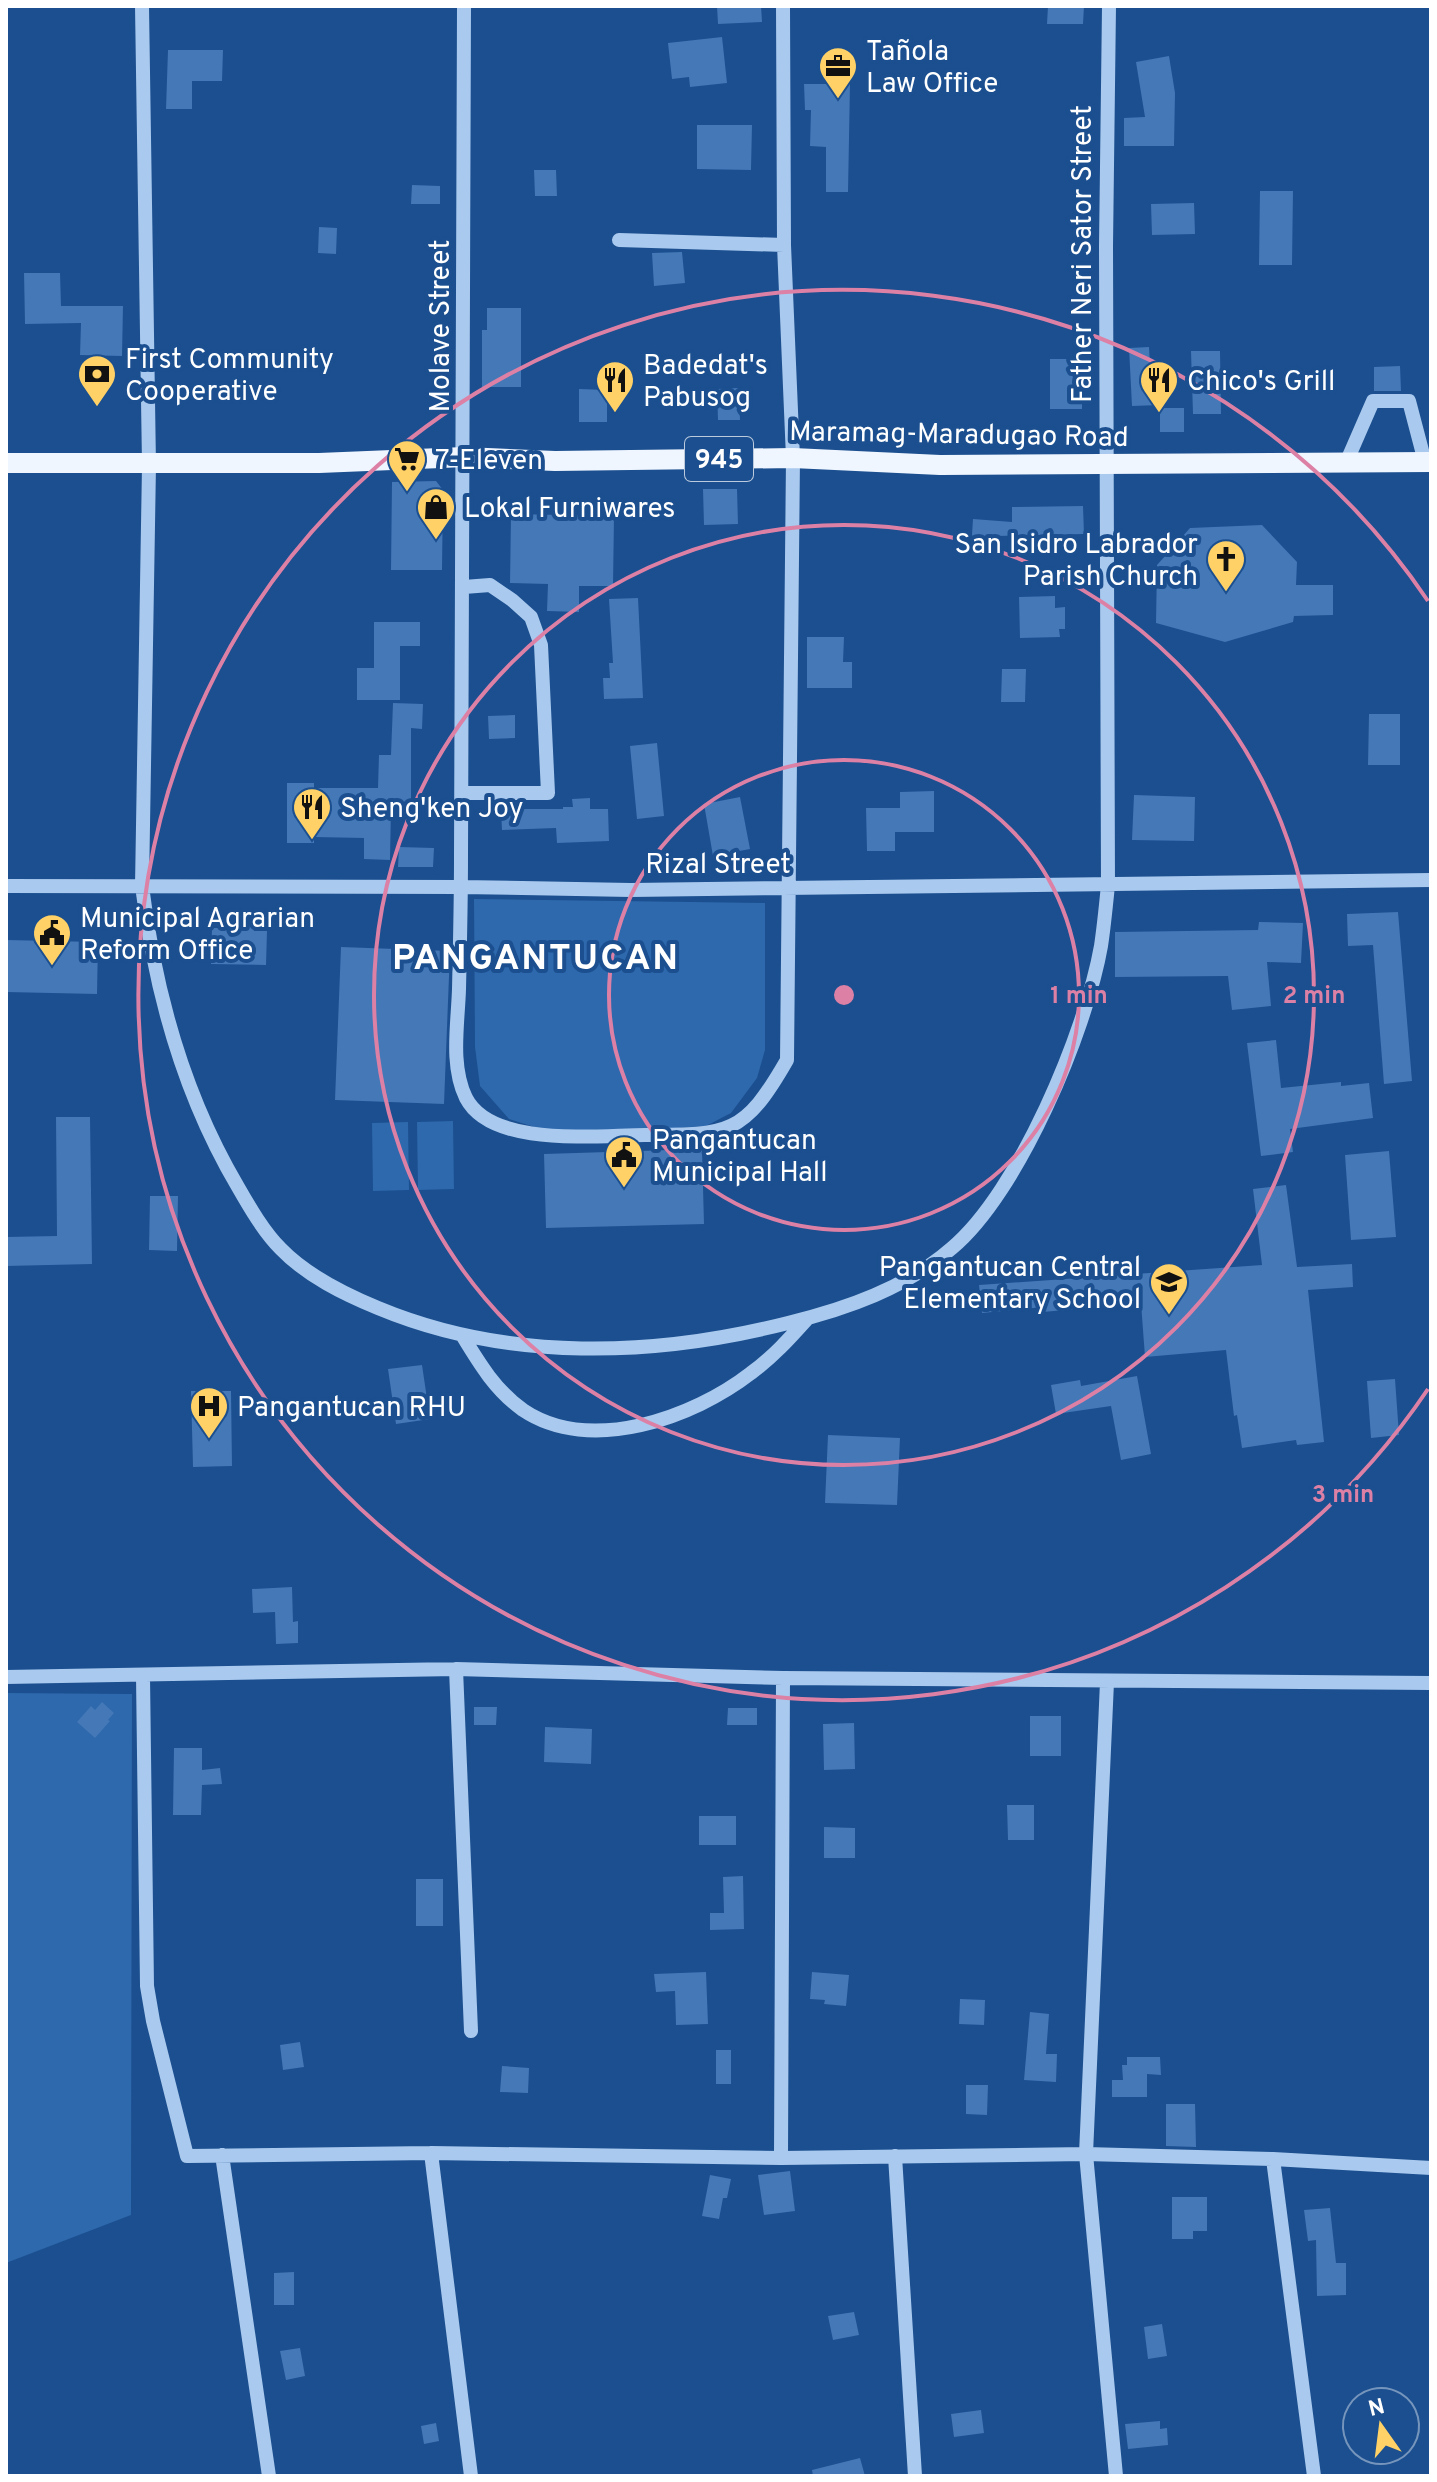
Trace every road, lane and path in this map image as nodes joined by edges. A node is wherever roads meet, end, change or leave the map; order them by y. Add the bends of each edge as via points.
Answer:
1 (142, 6) edge
2 (464, 6) edge
3 (783, 6) edge
4 (1109, 6) edge
5 (619, 240) dead end
6 (784, 245) junction
7 (465, 457) junction
8 (793, 458) junction
9 (1428, 462) edge
10 (6, 463) edge
11 (1346, 463) junction
12 (149, 465) junction
13 (1107, 465) junction
14 (464, 587) junction
15 (462, 793) junction
16 (1431, 880) edge
17 (1108, 885) junction
18 (6, 886) edge
19 (142, 886) junction
20 (461, 887) junction
21 (788, 889) junction
22 (808, 1318) junction
23 (462, 1335) junction
24 (456, 1669) junction
25 (143, 1676) junction
26 (6, 1677) edge
27 (783, 1678) junction
28 (1107, 1682) junction
29 (1431, 1683) edge
30 (471, 2031) dead end
31 (431, 2153) junction
32 (1086, 2154) junction
33 (222, 2155) junction
34 (895, 2156) junction
35 (781, 2158) junction
36 (1273, 2159) junction
37 (1431, 2168) edge
38 (269, 2476) edge
39 (471, 2476) edge
40 (915, 2476) edge
41 (1116, 2476) edge
42 (1314, 2476) edge

1 - 12 street, Father Neri Sator Street
2 - 7 street, Molave Street
3 - 6 street, Molave Street
4 - 13 street, Father Neri Sator Street
5 - 6 street
6 - 8 street, Molave Street
7 - 8 main road, Maramag-Maradugao Road / 945
7 - 12 main road, Maramag-Maradugao Road / 945
7 - 14 street, Molave Street
8 - 13 main road, Maramag-Maradugao Road / 945
8 - 21 street, Molave Street
9 - 11 main road, Maramag-Maradugao Road / 945
9 - 11 street via 1409,401 1373,401
10 - 12 main road, Maramag-Maradugao Road / 945
11 - 13 main road, Maramag-Maradugao Road / 945
12 - 19 street, Father Neri Sator Street
13 - 17 street, Father Neri Sator Street
14 - 15 street, Molave Street
14 - 15 street via 490,585 531,617 537,630 548,793
15 - 20 street, Molave Street
16 - 17 street, Rizal Street
17 - 21 street, Rizal Street
17 - 22 street, Father Neri Sator Street via 1101,947 1087,1002 1030,1141 992,1202 955,1247 914,1276 863,1301
18 - 19 street, Rizal Street
19 - 20 street, Rizal Street
19 - 23 street, Father Neri Sator Street via 150,947 175,1050 221,1158 249,1206 281,1249 313,1275 391,1314
20 - 21 street, Rizal Street
20 - 21 street, Molave Street via 456,1060 467,1100 496,1125 532,1134 603,1136 709,1133 737,1125 761,1104 787,1060
22 - 23 street, Father Neri Sator Street via 641,1348 527,1345
22 - 23 street via 780,1350 708,1400 649,1424 594,1432 557,1427 524,1410 492,1383
24 - 25 street
24 - 27 street
24 - 30 street
25 - 26 street
25 - 33 street via 147,1986 187,2156
27 - 28 street
27 - 35 street
28 - 29 street
28 - 32 street
31 - 33 street
31 - 35 street
31 - 39 street
32 - 34 street
32 - 36 street
32 - 41 street
33 - 38 street
34 - 35 street
34 - 40 street
36 - 37 street
36 - 42 street

